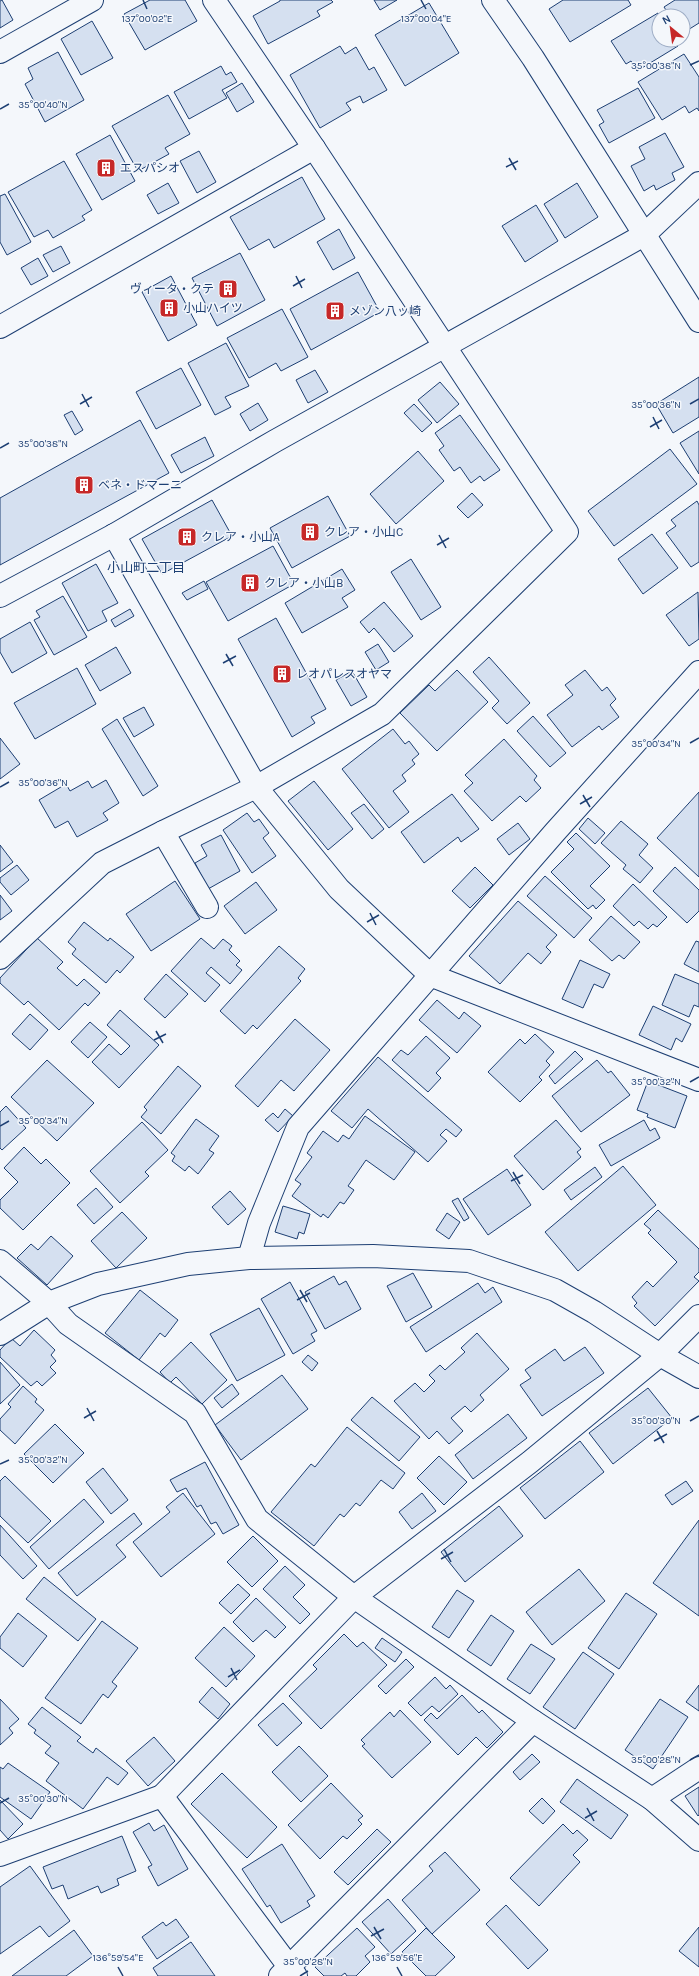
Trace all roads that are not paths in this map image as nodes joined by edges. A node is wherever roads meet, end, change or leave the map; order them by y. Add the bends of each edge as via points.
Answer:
1 (92, 0) edge
2 (214, 0) edge
3 (493, 0) edge
4 (0, 52) edge
5 (314, 148) junction
6 (699, 184) edge
7 (644, 235) junction
8 (699, 321) edge
9 (0, 327) edge
10 (444, 347) junction
11 (114, 535) junction
12 (0, 596) edge
13 (699, 672) edge
14 (256, 787) junction
15 (163, 832) junction
16 (207, 907) dead end
17 (0, 958) edge
18 (430, 975) junction
19 (699, 1080) edge
20 (249, 1258) junction
21 (0, 1261) edge
22 (49, 1303) junction
23 (699, 1316) edge
24 (0, 1334) edge
25 (660, 1356) junction
26 (699, 1378) edge
27 (354, 1597) junction
28 (534, 1721) junction
29 (699, 1768) edge
30 (162, 1796) junction
31 (652, 1799) junction
32 (699, 1840) edge
33 (0, 1855) edge
34 (288, 1973) edge

1 - 4 street
2 - 5 street
3 - 7 street via 533,58
5 - 9 street
5 - 10 street
6 - 7 street
7 - 8 street
7 - 10 street
10 - 11 street
10 - 14 street via 567,532 382,714
11 - 12 street
11 - 14 street
13 - 18 street
14 - 15 street
14 - 18 street via 340,889
15 - 16 street
15 - 17 street via 102,863
18 - 19 street
18 - 20 street via 298,1127 259,1223
20 - 22 street via 188,1264 106,1282
20 - 25 street via 373,1256 469,1261 555,1290 594,1312
21 - 22 street
22 - 24 street
22 - 27 street via 68,1324 195,1413 258,1519
23 - 25 street
25 - 26 street
25 - 27 street via 530,1462
27 - 28 street
27 - 30 street
28 - 31 street
28 - 34 street
29 - 31 street
30 - 33 street
30 - 34 street
31 - 32 street

